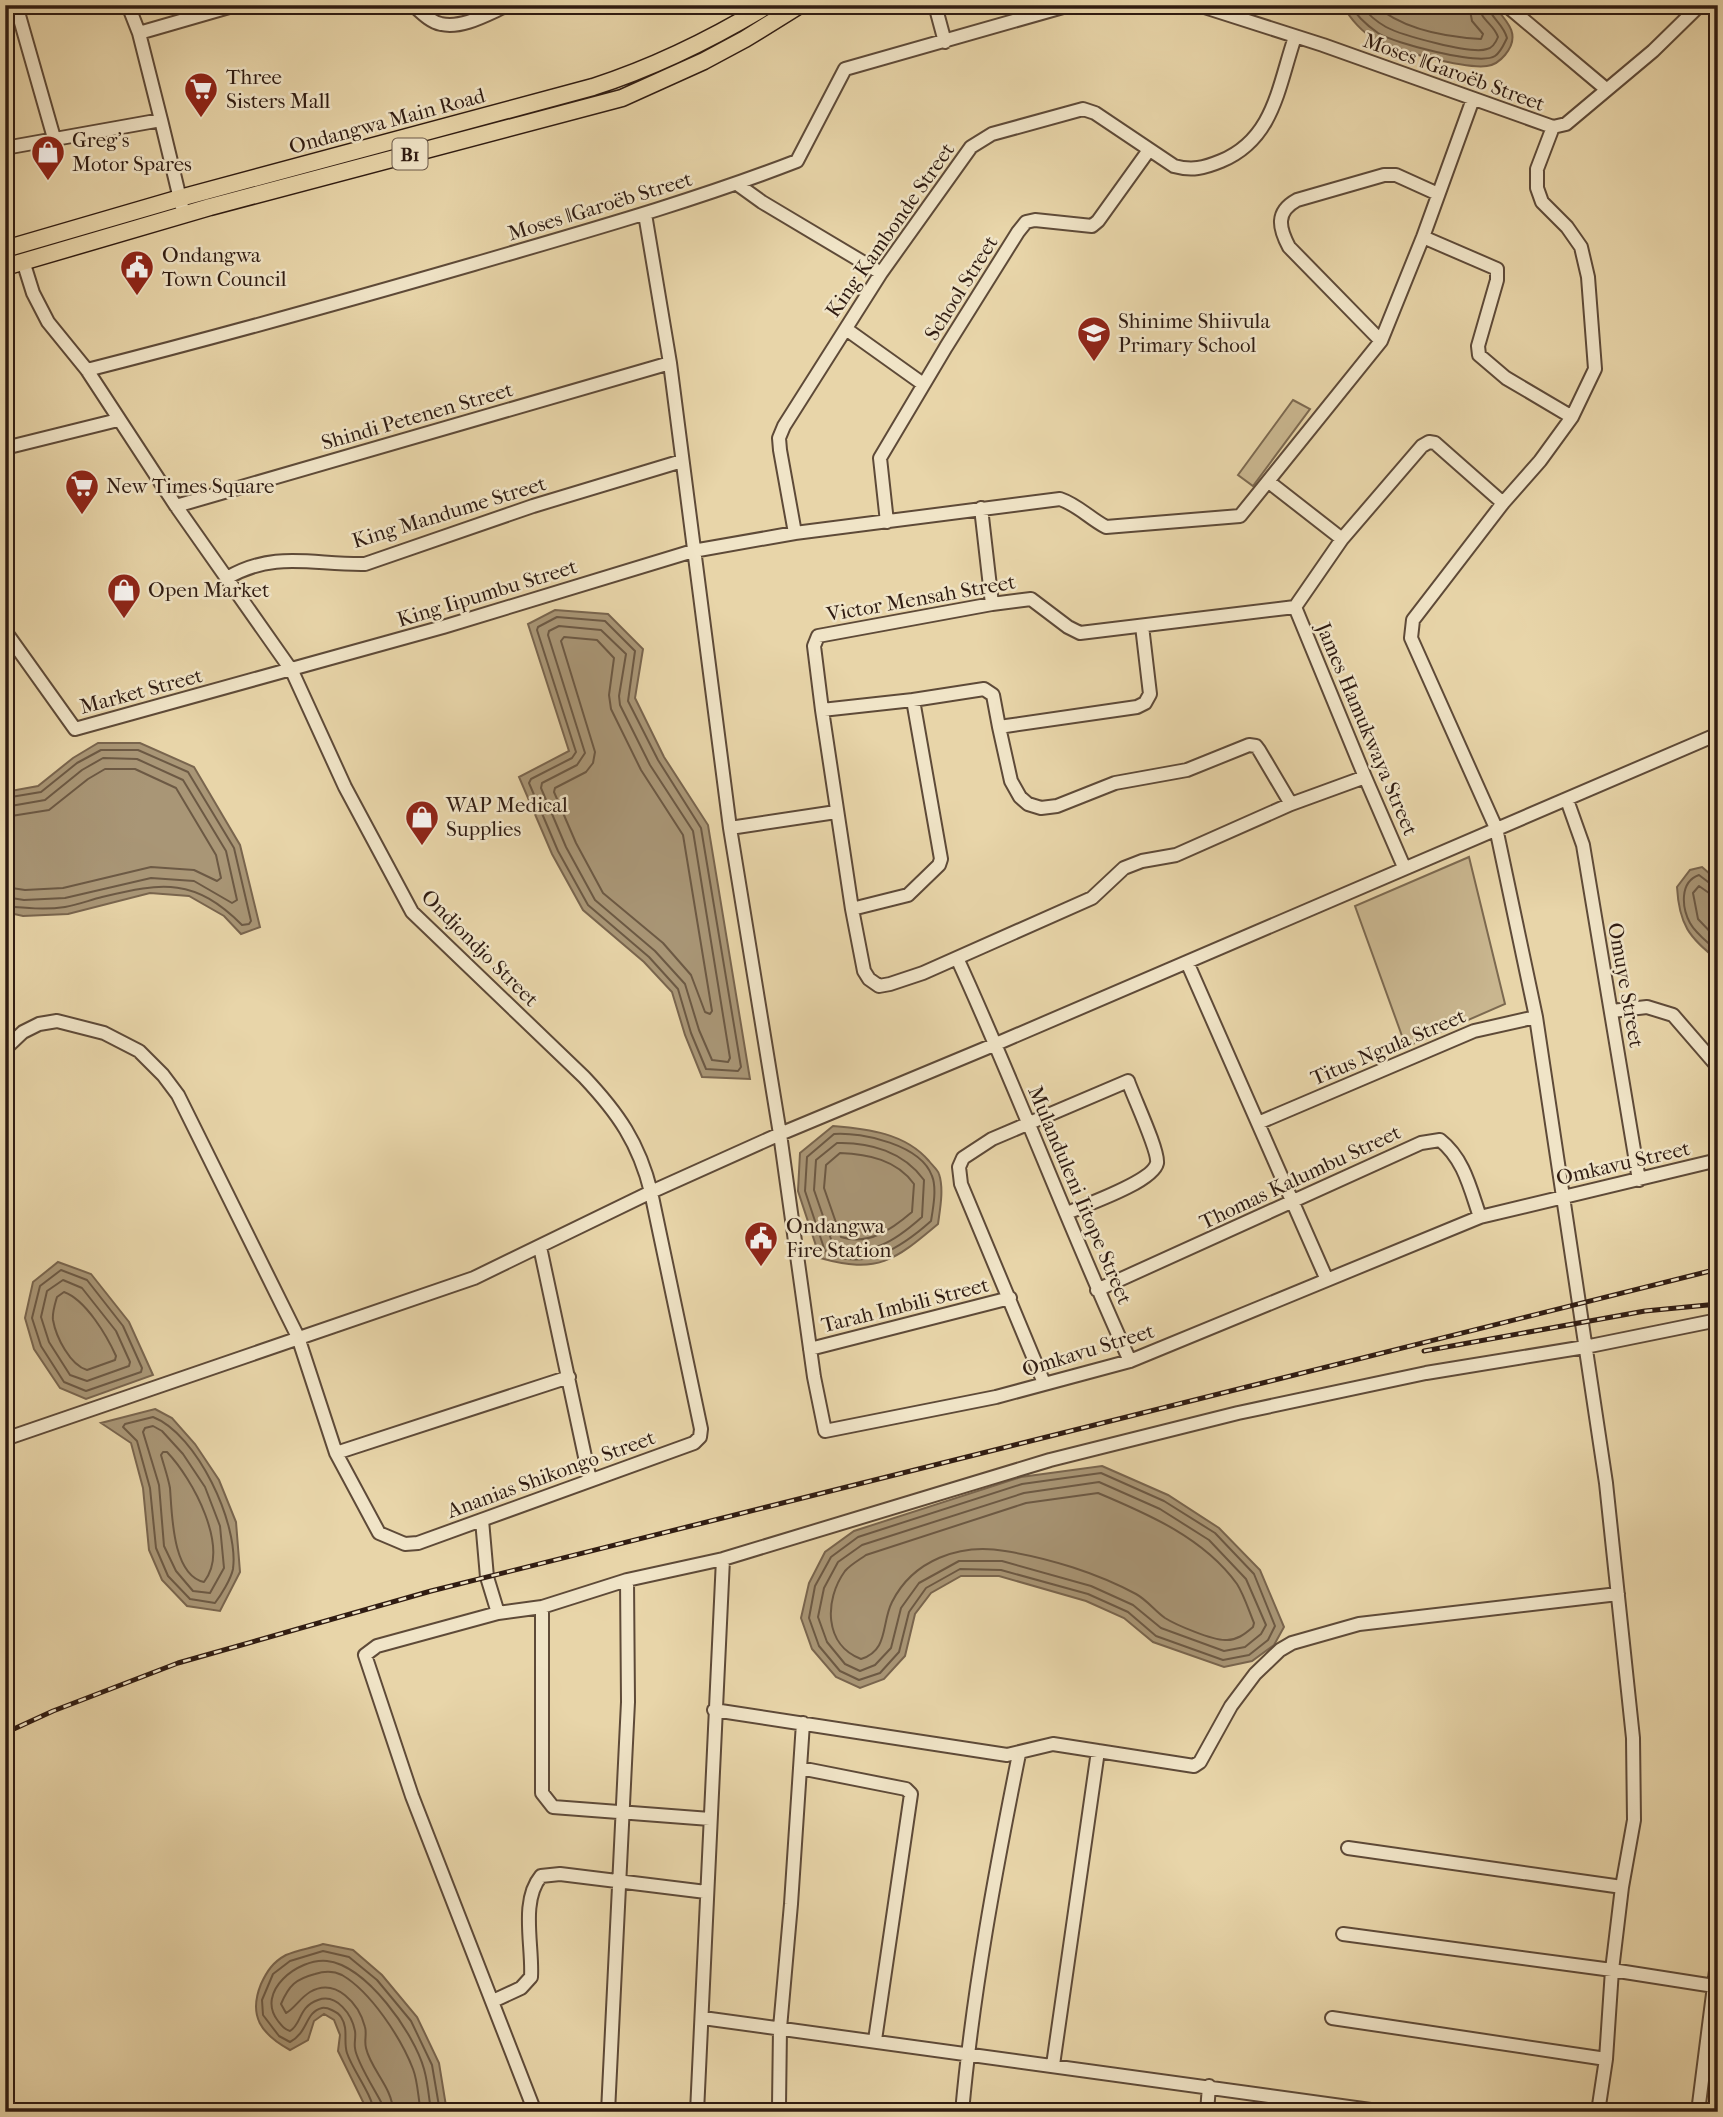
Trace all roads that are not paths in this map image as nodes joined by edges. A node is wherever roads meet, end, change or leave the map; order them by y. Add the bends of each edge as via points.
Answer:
1 (16, 5) edge
2 (128, 5) edge
3 (236, 5) edge
4 (413, 5) edge
5 (508, 5) edge
6 (768, 5) edge
7 (800, 5) edge
8 (935, 5) edge
9 (1070, 5) edge
10 (1198, 5) edge
11 (1506, 5) edge
12 (1700, 5) edge
13 (1235, 12) edge
14 (139, 33) junction
15 (1295, 37) junction
16 (945, 41) junction
17 (672, 57) junction
18 (679, 73) junction
19 (1606, 89) junction
20 (1473, 100) junction
21 (161, 120) junction
22 (1553, 127) junction
23 (54, 138) junction
24 (5, 148) edge
25 (1149, 150) junction
26 (737, 184) junction
27 (1438, 194) junction
28 (180, 198) junction
29 (646, 214) junction
30 (183, 215) junction
31 (1423, 237) junction
32 (5, 249) edge
33 (23, 261) junction
34 (5, 265) edge
35 (881, 273) junction
36 (846, 328) junction
37 (1381, 341) junction
38 (670, 363) junction
39 (87, 370) junction
40 (923, 384) junction
41 (1572, 417) junction
42 (118, 420) junction
43 (5, 448) edge
44 (682, 461) junction
45 (1269, 482) junction
46 (1503, 503) junction
47 (176, 506) junction
48 (981, 508) junction
49 (887, 522) junction
50 (795, 533) junction
51 (1342, 539) junction
52 (693, 551) junction
53 (227, 578) junction
54 (992, 604) junction
55 (1295, 607) junction
56 (1142, 626) junction
57 (5, 631) edge
58 (292, 671) junction
59 (913, 700) junction
60 (822, 710) junction
61 (999, 727) junction
62 (1718, 734) edge
63 (1365, 777) junction
64 (1567, 800) junction
65 (1291, 804) junction
66 (836, 812) junction
67 (730, 828) junction
68 (1496, 828) junction
69 (1404, 867) junction
70 (852, 909) junction
71 (957, 958) junction
72 (1187, 962) junction
73 (1612, 1011) junction
74 (1535, 1017) junction
75 (996, 1044) junction
76 (5, 1049) edge
77 (1718, 1067) edge
78 (1029, 1122) junction
79 (1258, 1123) junction
80 (780, 1134) junction
81 (1718, 1160) edge
82 (1639, 1180) junction
83 (651, 1192) junction
84 (1563, 1196) junction
85 (1293, 1203) junction
86 (1067, 1213) junction
87 (1480, 1217) junction
88 (540, 1248) junction
89 (1327, 1280) junction
90 (1097, 1290) junction
91 (1010, 1298) junction
92 (1718, 1320) edge
93 (298, 1337) junction
94 (1585, 1347) junction
95 (810, 1349) junction
96 (1130, 1361) junction
97 (569, 1377) junction
98 (1044, 1383) junction
99 (5, 1438) edge
100 (336, 1453) junction
101 (590, 1480) junction
102 (482, 1520) junction
103 (723, 1559) junction
104 (627, 1580) junction
105 (1618, 1594) junction
106 (542, 1607) junction
107 (498, 1613) junction
108 (714, 1710) junction
109 (803, 1723) junction
110 (1098, 1751) junction
111 (1019, 1754) junction
112 (800, 1768) junction
113 (624, 1812) junction
114 (710, 1819) junction
115 (1348, 1848) dead end
116 (620, 1882) junction
117 (1622, 1887) junction
118 (706, 1892) junction
119 (1343, 1934) dead end
120 (1718, 1956) edge
121 (1612, 1970) junction
122 (1714, 1986) junction
123 (493, 2001) junction
124 (703, 2018) junction
125 (1332, 2018) dead end
126 (780, 2028) junction
127 (875, 2040) junction
128 (967, 2053) junction
129 (1606, 2059) junction
130 (1053, 2065) junction
131 (1209, 2086) junction
132 (1310, 2106) edge
133 (535, 2112) edge
134 (608, 2112) edge
135 (697, 2112) edge
136 (786, 2112) edge
137 (962, 2112) edge
138 (1207, 2112) edge
139 (1385, 2112) edge
140 (1598, 2112) edge
141 (1698, 2112) edge

1 - 23 street
2 - 14 street
3 - 14 street
4 - 5 street via 442,25 467,22
6 - 17 main road, Ondangwa Main Road / B1
7 - 18 main road, Ondangwa Main Road / B1
8 - 16 street
9 - 16 street, Moses ǁGaroëb Street
10 - 13 street, Moses ǁGaroëb Street
11 - 19 street
12 - 19 street, Moses ǁGaroëb Street
13 - 15 street, Moses ǁGaroëb Street
14 - 21 street
15 - 20 street, Moses ǁGaroëb Street
15 - 25 street, King Kambonde Street via 1268,119 1238,154 1189,170
16 - 26 street, Moses ǁGaroëb Street via 845,69 797,161
17 - 18 main road
17 - 28 main road, Ondangwa Main Road / B1 via 593,87
18 - 30 main road, Ondangwa Main Road / B1 via 594,107
19 - 22 street, Moses ǁGaroëb Street via 1566,124
20 - 22 street, Moses ǁGaroëb Street
20 - 27 street, King Iipumbu Street
21 - 23 street
21 - 28 street
22 - 41 street via 1537,169 1537,188 1542,202 1581,247 1595,344 1595,369
23 - 24 street
25 - 35 street, King Kambonde Street via 1083,109 992,134 971,147
25 - 40 street, School Street via 1092,226 1026,222
26 - 29 street, Moses ǁGaroëb Street
26 - 35 street
27 - 31 street, King Iipumbu Street
27 - 37 street via 1396,175 1384,175 1297,200 1286,206 1280,221 1289,247
28 - 30 street
28 - 32 main road, Ondangwa Main Road / B1
29 - 38 street, Omkavu Street
29 - 39 street, Moses ǁGaroëb Street via 239,332
30 - 33 main road, Ondangwa Main Road / B1
31 - 37 street, King Iipumbu Street
31 - 41 street via 1497,269 1479,355 1506,378
33 - 34 main road, Ondangwa Main Road / B1
33 - 39 street, Ondjondjo Street via 48,322
35 - 36 street, King Kambonde Street
36 - 40 street
36 - 50 street, King Kambonde Street via 779,438
37 - 45 street, King Iipumbu Street
38 - 44 street, Omkavu Street
38 - 47 street, Shindi Petenen Street
39 - 42 street, Ondjondjo Street
40 - 49 street, School Street via 880,458
41 - 46 street
42 - 43 street
42 - 47 street, Ondjondjo Street
44 - 52 street, Omkavu Street
44 - 53 street, King Mandume Street via 365,564 260,563
45 - 48 street, King Iipumbu Street via 1240,516 1220,519 1106,527 1074,503 1060,499
45 - 51 street
46 - 51 street via 1429,442
46 - 68 street via 1413,620 1411,629 1411,638
47 - 53 street, Ondjondjo Street
48 - 49 street, King Iipumbu Street
48 - 54 street
49 - 50 street, King Iipumbu Street
50 - 52 street, King Iipumbu Street
51 - 55 street
52 - 58 street, King Iipumbu Street
52 - 67 street, Omkavu Street
53 - 58 street, Ondjondjo Street
54 - 56 street, Victor Mensah Street via 1031,599 1080,633
54 - 60 street, Victor Mensah Street via 818,636 814,646
55 - 56 street, Victor Mensah Street
55 - 63 street, James Hamukwaya Street
56 - 61 street via 1150,694 1145,703
57 - 58 street, Market Street via 75,729
58 - 83 street, Ondjondjo Street via 345,787 412,912 611,1105 630,1134
59 - 60 street
59 - 61 street via 984,689 993,695
59 - 70 street via 942,859 908,895
60 - 66 street, Victor Mensah Street
61 - 65 street via 1020,797 1041,808 1057,807 1115,783 1187,770 1249,745 1259,750
62 - 64 street
63 - 65 street
63 - 69 street, James Hamukwaya Street
64 - 68 street
64 - 73 street, Omuye Street via 1583,845
65 - 71 street via 1176,855 1124,868 1092,898
66 - 67 street
66 - 70 street, Victor Mensah Street
67 - 80 street, Omkavu Street
68 - 69 street
68 - 74 street
69 - 72 street
70 - 71 street, Victor Mensah Street via 864,971 878,986
71 - 75 street, Mulanduleni Iitope Street
72 - 75 street
72 - 79 street
73 - 77 street via 1647,1007 1673,1015
73 - 82 street, Omuye Street
74 - 79 street, Titus Ngula Street via 1474,1031
74 - 84 street
75 - 78 street, Mulanduleni Iitope Street
75 - 80 street
76 - 93 street, Ananias Shikongo Street via 23,1032 57,1021 104,1033 139,1051 178,1095
78 - 86 street, Mulanduleni Iitope Street
78 - 86 street via 1128,1081 1157,1162 1141,1181
78 - 91 street via 992,1139 963,1158 959,1167 961,1184
79 - 85 street
80 - 83 street
80 - 95 street, Omkavu Street
81 - 82 street, Omkavu Street
82 - 84 street, Omkavu Street
83 - 88 street
83 - 101 street, Ananias Shikongo Street via 700,1437
84 - 87 street, Omkavu Street
84 - 94 street
85 - 87 street, Thomas Kalumbu Street via 1421,1143 1440,1140 1462,1166
85 - 89 street
85 - 90 street, Thomas Kalumbu Street
86 - 90 street, Mulanduleni Iitope Street
87 - 89 street, Omkavu Street
88 - 93 street via 474,1278
88 - 97 street
89 - 96 street, Omkavu Street
90 - 96 street, Mulanduleni Iitope Street
91 - 95 street, Tarah Imbili Street
91 - 98 street
92 - 94 street
93 - 99 street
93 - 100 street, Ananias Shikongo Street
94 - 103 street via 1426,1373 1238,1413 1049,1460
94 - 105 street
95 - 98 street, Omkavu Street via 825,1431 996,1398
96 - 98 street, Omkavu Street
97 - 100 street
97 - 101 street
100 - 102 street, Ananias Shikongo Street via 379,1533 394,1541 418,1543
101 - 102 street, Ananias Shikongo Street
102 - 107 street via 487,1577
103 - 104 street
103 - 108 street
104 - 106 street
104 - 113 street
105 - 110 street via 1359,1624 1292,1643 1255,1674 1194,1766
105 - 117 street via 1634,1762 1634,1820
106 - 107 street
106 - 113 street via 542,1793 553,1807
107 - 123 street via 377,1646 365,1655 412,1796
108 - 109 street
108 - 114 street
109 - 111 street
109 - 112 street
110 - 111 street via 1053,1744
110 - 130 street
111 - 128 street via 994,1877
112 - 126 street
112 - 127 street via 906,1789 911,1794
113 - 114 street
113 - 116 street
114 - 118 street
115 - 117 street
116 - 118 street
116 - 123 street via 541,1876 531,1903 531,1977 521,1988
116 - 134 street
117 - 121 street
118 - 124 street
119 - 121 street
120 - 122 street
121 - 122 street
121 - 129 street
122 - 141 street
123 - 133 street
124 - 126 street
124 - 135 street
125 - 129 street
126 - 127 street
126 - 136 street via 779,2105
127 - 128 street
128 - 130 street
128 - 137 street
129 - 140 street
130 - 131 street
131 - 132 street
131 - 138 street
132 - 139 street

